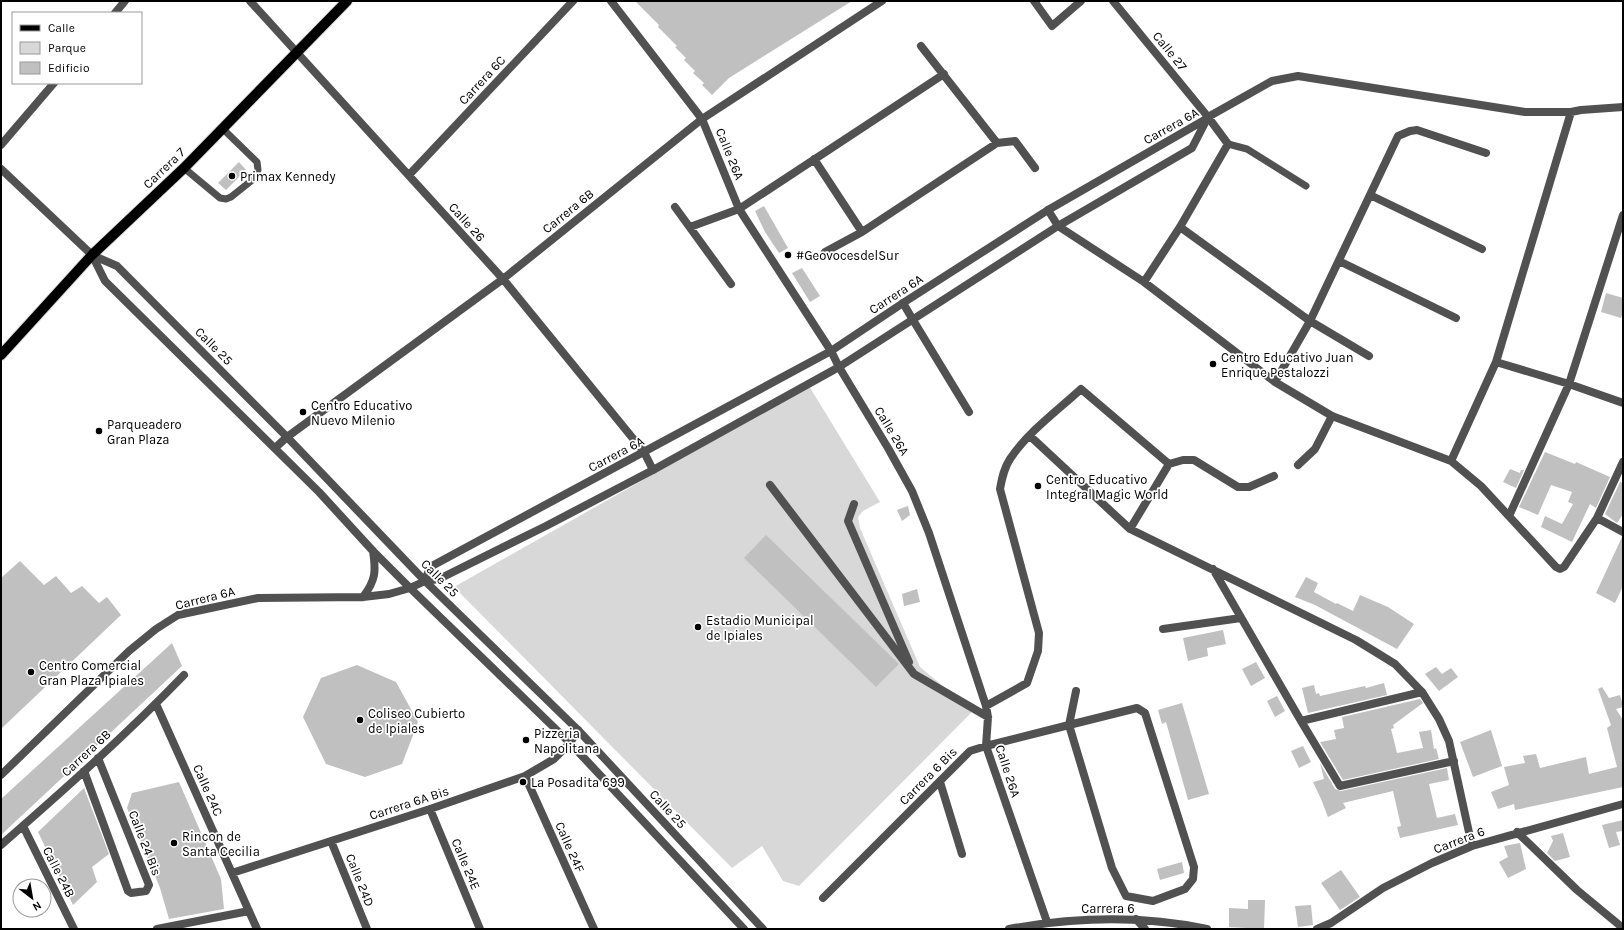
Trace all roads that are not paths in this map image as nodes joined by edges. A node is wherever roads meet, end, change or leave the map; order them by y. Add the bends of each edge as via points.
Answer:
1 (125, 1) edge
2 (250, 1) edge
3 (347, 1) edge
4 (573, 1) edge
5 (611, 1) edge
6 (882, 1) edge
7 (1034, 1) edge
8 (1081, 1) edge
9 (1113, 1) edge
10 (116, 12) edge
11 (921, 46) dead end
12 (297, 52) junction
13 (944, 74) junction
14 (53, 84) edge
15 (1623, 107) edge
16 (1571, 112) junction
17 (1208, 117) junction
18 (702, 119) junction
19 (222, 128) junction
20 (996, 144) junction
21 (1228, 144) junction
22 (1, 145) edge
23 (1486, 153) dead end
24 (814, 159) junction
25 (184, 168) junction
26 (1035, 168) dead end
27 (1, 169) edge
28 (409, 175) junction
29 (1306, 186) dead end
30 (1370, 195) junction
31 (675, 207) dead end
32 (739, 209) junction
33 (1048, 210) junction
34 (1623, 215) edge
35 (1058, 226) junction
36 (690, 227) junction
37 (1180, 227) junction
38 (862, 232) junction
39 (1482, 249) dead end
40 (825, 252) dead end
41 (92, 255) junction
42 (1339, 261) junction
43 (503, 279) junction
44 (1144, 282) junction
45 (731, 284) dead end
46 (903, 303) junction
47 (1456, 318) dead end
48 (912, 320) junction
49 (1310, 322) junction
50 (831, 352) junction
51 (1, 355) edge
52 (1369, 356) dead end
53 (1496, 362) junction
54 (839, 367) junction
55 (1275, 382) junction
56 (1569, 384) junction
57 (1623, 403) edge
58 (970, 412) dead end
59 (1332, 416) junction
60 (1030, 436) junction
61 (287, 437) junction
62 (275, 448) junction
63 (644, 452) junction
64 (1451, 461) junction
65 (1623, 462) edge
66 (1169, 464) junction
67 (1298, 465) dead end
68 (653, 470) junction
69 (1274, 476) dead end
70 (770, 485) dead end
71 (854, 504) dead end
72 (1509, 516) junction
73 (1597, 518) junction
74 (1130, 529) junction
75 (1623, 532) edge
76 (373, 551) junction
77 (1213, 569) junction
78 (425, 581) junction
79 (410, 588) junction
80 (363, 597) junction
81 (1241, 618) junction
82 (1164, 629) dead end
83 (914, 674) junction
84 (184, 675) dead end
85 (1076, 691) dead end
86 (1422, 692) junction
87 (156, 704) junction
88 (986, 706) junction
89 (988, 717) junction
90 (1301, 721) junction
91 (1069, 725) junction
92 (578, 730) junction
93 (570, 743) junction
94 (986, 746) junction
95 (98, 758) junction
96 (1454, 761) junction
97 (84, 771) junction
98 (1, 775) edge
99 (525, 776) junction
100 (940, 782) junction
101 (1623, 804) edge
102 (430, 809) junction
103 (22, 826) junction
104 (1517, 832) junction
105 (331, 841) junction
106 (1, 845) edge
107 (1472, 846) junction
108 (962, 854) dead end
109 (232, 872) junction
110 (823, 898) dead end
111 (249, 911) junction
112 (1136, 919) junction
113 (1047, 922) junction
114 (1623, 928) edge
115 (74, 929) edge
116 (157, 929) edge
117 (257, 929) edge
118 (367, 929) edge
119 (480, 929) edge
120 (594, 929) edge
121 (744, 929) edge
122 (763, 929) edge
123 (1009, 929) edge
124 (1145, 929) edge
125 (1207, 929) edge
126 (1318, 929) edge

1 - 10 street
2 - 12 street, Calle 26
3 - 12 main road, Carrera 7
4 - 28 street, Carrera 6C
5 - 18 street, Calle 26A
6 - 18 street, Carrera 6B
7 - 8 street via 1052,26
9 - 17 street, Calle 27
11 - 13 street
12 - 19 main road, Carrera 7
12 - 28 street, Calle 26
13 - 20 street
13 - 24 street
14 - 22 street
15 - 16 street
16 - 17 street via 1525,112 1298,76 1272,81
16 - 53 street
17 - 21 street, Calle 27
17 - 33 street, Carrera 6A
17 - 35 street, Carrera 6A via 1192,148
18 - 32 street, Calle 26A
18 - 43 street, Carrera 6B
19 - 25 main road, Carrera 7
19 - 25 lane via 257,162 256,176 226,199 220,198
20 - 26 street via 1015,141
20 - 38 street
21 - 29 lane via 1247,149
21 - 37 street
23 - 30 street via 1417,130 1410,131 1398,136
24 - 32 street
24 - 38 street
25 - 41 main road, Carrera 7
27 - 41 street, Calle 25
28 - 43 street, Calle 26
30 - 39 street
30 - 42 street
31 - 36 street
32 - 36 street
32 - 50 street, Calle 26A
33 - 35 street
33 - 46 street, Carrera 6A
34 - 56 street
35 - 44 street
35 - 48 street, Carrera 6A
36 - 45 street
37 - 44 street
37 - 49 street
38 - 40 street
41 - 51 main road, Carrera 7
41 - 61 street, Calle 25 via 117,266
41 - 62 street, Calle 25 via 105,281
42 - 47 street
42 - 49 street
43 - 61 street, Carrera 6B
43 - 63 street, Calle 26
44 - 55 street
46 - 48 street
46 - 50 street, Carrera 6A
48 - 54 street, Carrera 6A
48 - 58 street
49 - 52 street
49 - 55 street
50 - 54 street, Calle 26A
50 - 63 street, Carrera 6A
53 - 56 street
53 - 64 street
54 - 68 street, Carrera 6A
54 - 88 street, Calle 26A via 912,491 929,533
55 - 59 street
56 - 57 street
56 - 72 street
59 - 64 street
59 - 67 street via 1315,449
60 - 66 street via 1081,389
60 - 74 street
60 - 88 street via 1010,460 1002,475 1000,489 1039,633 1038,651 1027,684
61 - 62 street, Carrera 6B
61 - 78 street, Calle 25
62 - 76 street, Calle 25
63 - 68 street, Calle 26
63 - 78 street, Carrera 6A via 430,567
64 - 72 street via 1481,486
65 - 73 street
66 - 69 street via 1194,460 1238,487 1249,487
66 - 74 street
68 - 78 street, Carrera 6A via 439,579
70 - 83 street
71 - 83 street via 848,521
72 - 73 street via 1560,569 1564,567
73 - 75 street
74 - 77 street
76 - 79 street, Calle 25
76 - 80 street via 375,576
77 - 81 street
77 - 86 street via 1356,640 1395,664
78 - 79 street, Carrera 6A
78 - 92 street, Calle 25
79 - 80 street, Carrera 6A
79 - 93 street, Calle 25
80 - 98 street, Carrera 6A via 258,598 178,615 129,651
81 - 82 street
81 - 90 street
83 - 89 street
84 - 87 street, Carrera 6B
85 - 91 street
86 - 90 street
86 - 96 street via 1439,718
87 - 95 street, Carrera 6B
87 - 109 street, Calle 24C
88 - 89 street, Calle 26A
89 - 94 street, Calle 26A
90 - 96 street via 1340,786
91 - 91 street, Carrera 6 Bis via 1136,708 1145,713 1194,867 1193,879 1185,889 1153,901 1126,896 1112,868
91 - 94 street, Carrera 6 Bis
92 - 93 street, Carrera 6A Bis
92 - 122 street, Calle 25
93 - 99 street, Carrera 6A Bis via 554,759
93 - 121 street, Calle 25
94 - 100 street, Carrera 6 Bis via 970,751
94 - 113 street, Calle 26A
95 - 97 street, Carrera 6B
95 - 97 street, Calle 24 Bis via 149,885 146,891 128,891
96 - 107 street
97 - 103 street, Carrera 6B
99 - 102 street, Carrera 6A Bis
99 - 120 street, Calle 24F
100 - 108 street
100 - 110 street, Carrera 6 Bis
101 - 104 street, Carrera 6
102 - 105 street, Carrera 6A Bis
102 - 119 street, Calle 24E
103 - 106 street, Carrera 6B
103 - 115 street, Calle 24B
104 - 107 street, Carrera 6
104 - 114 street via 1577,890
105 - 109 street, Carrera 6A Bis
105 - 118 street, Calle 24D
107 - 126 street, Carrera 6 via 1383,888
109 - 111 street, Calle 24C
111 - 116 street
111 - 117 street, Calle 24C
112 - 113 street, Carrera 6
112 - 124 street
112 - 125 street, Carrera 6
113 - 123 street, Carrera 6

